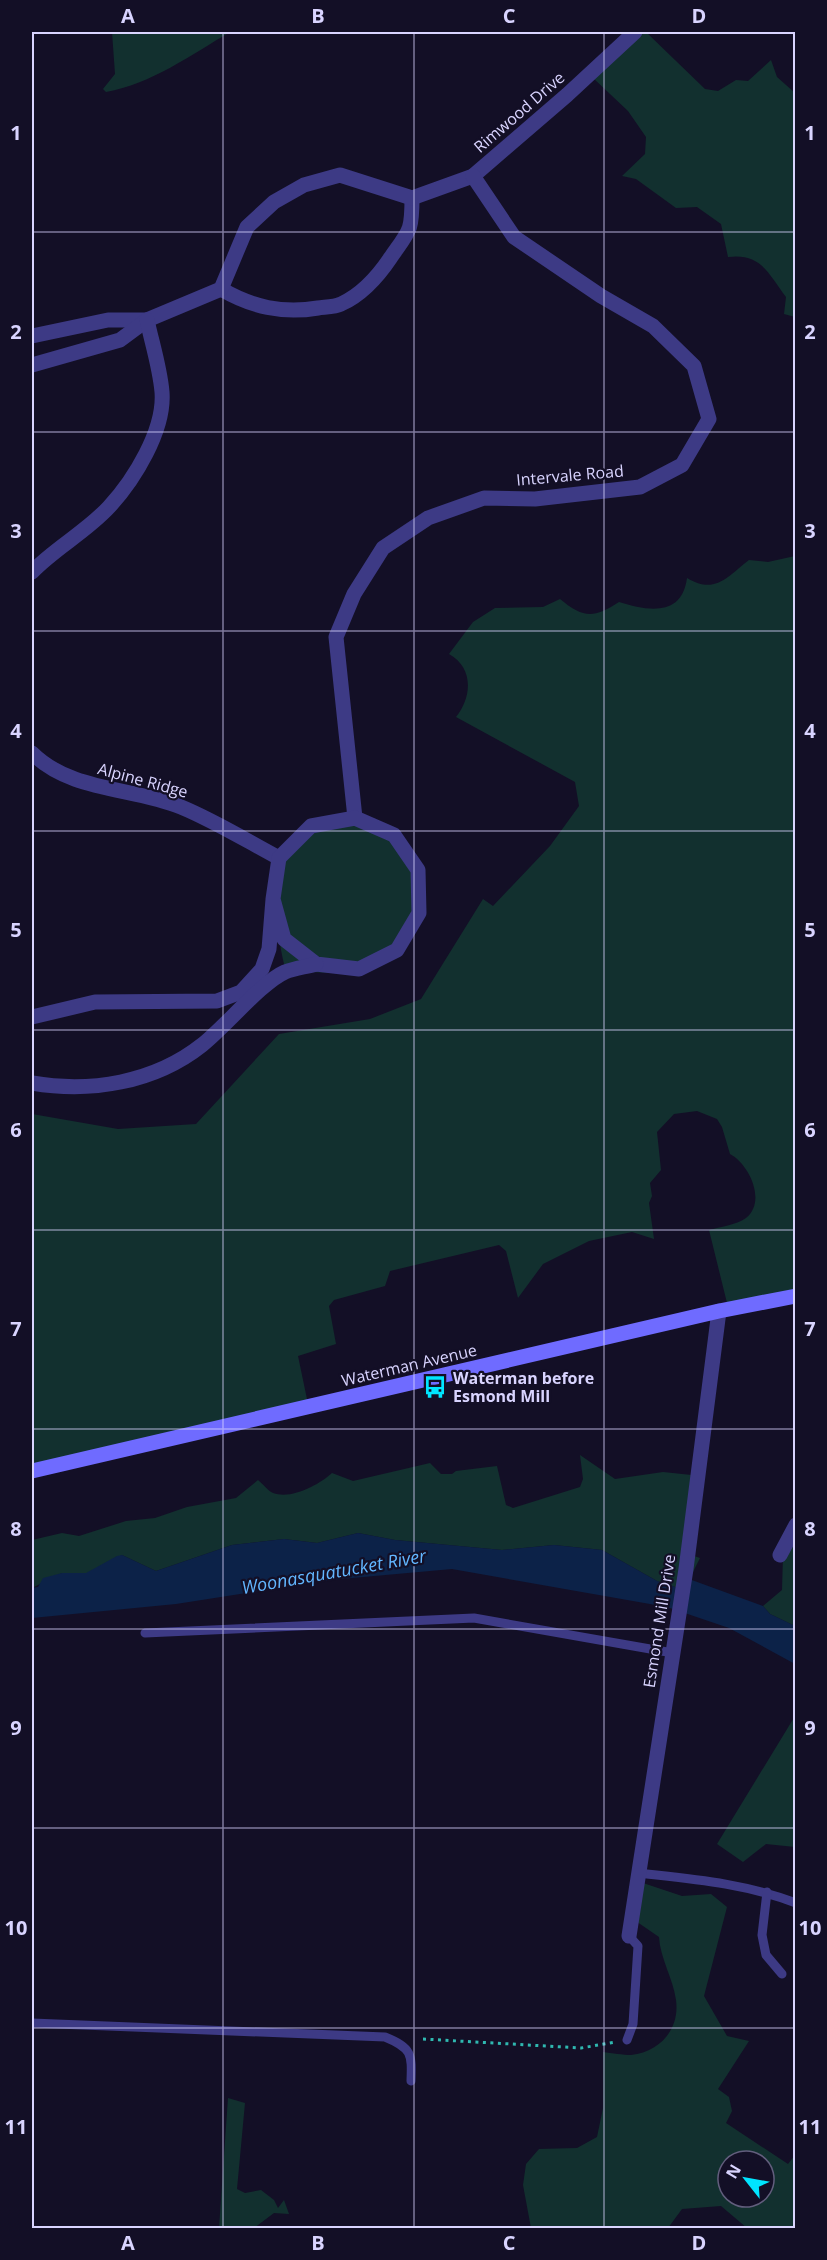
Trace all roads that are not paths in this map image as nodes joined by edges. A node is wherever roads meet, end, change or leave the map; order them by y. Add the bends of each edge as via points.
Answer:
1 (635, 32) edge
2 (473, 176) junction
3 (412, 198) junction
4 (221, 290) junction
5 (147, 320) junction
6 (32, 336) edge
7 (32, 365) edge
8 (32, 572) edge
9 (32, 753) edge
10 (355, 818) junction
11 (279, 858) junction
12 (273, 899) junction
13 (316, 964) junction
14 (32, 1017) edge
15 (32, 1083) edge
16 (795, 1296) edge
17 (719, 1311) junction
18 (32, 1471) edge
19 (795, 1525) edge
20 (780, 1555) dead end
21 (145, 1633) dead end
22 (673, 1653) junction
23 (638, 1873) junction
24 (767, 1892) junction
25 (795, 1903) edge
26 (629, 1936) joint
27 (782, 1974) dead end
28 (32, 2023) edge
29 (627, 2040) road end
30 (411, 2081) dead end

1 - 2 street, Rimwood Drive
2 - 3 street, Rimwood Drive
2 - 10 street, Intervale Road via 514,237 653,326 694,366 708,418 682,465 640,487 535,499 484,498 428,518 383,548 354,594 336,637
3 - 4 street via 340,175 304,185 274,202 247,227
3 - 4 street via 412,227 368,285 341,304 277,310 245,302
4 - 5 street
5 - 6 street via 108,320
5 - 7 street via 120,340
5 - 8 street via 162,394 155,434 138,468 109,507
9 - 11 street, Alpine Ridge via 43,764 88,784 180,806
10 - 11 street via 311,826
10 - 13 street via 394,835 418,870 419,913 397,950 359,969
11 - 12 street
12 - 13 street via 284,939
12 - 14 street via 269,949 262,969 241,992 217,1001 95,1002
13 - 15 street via 284,973 267,984 201,1047 160,1070 122,1083 86,1088
16 - 17 main road, Waterman Avenue
17 - 18 main road, Waterman Avenue
17 - 22 street, Esmond Mill Drive
19 - 20 street
21 - 22 lane via 474,1618
22 - 23 street, Esmond Mill Drive
23 - 24 lane
23 - 26 street, Esmond Mill Drive
24 - 25 lane
24 - 27 lane via 762,1935 766,1955
26 - 29 lane via 638,1946 633,2024
28 - 30 lane via 385,2037 403,2044 412,2056

